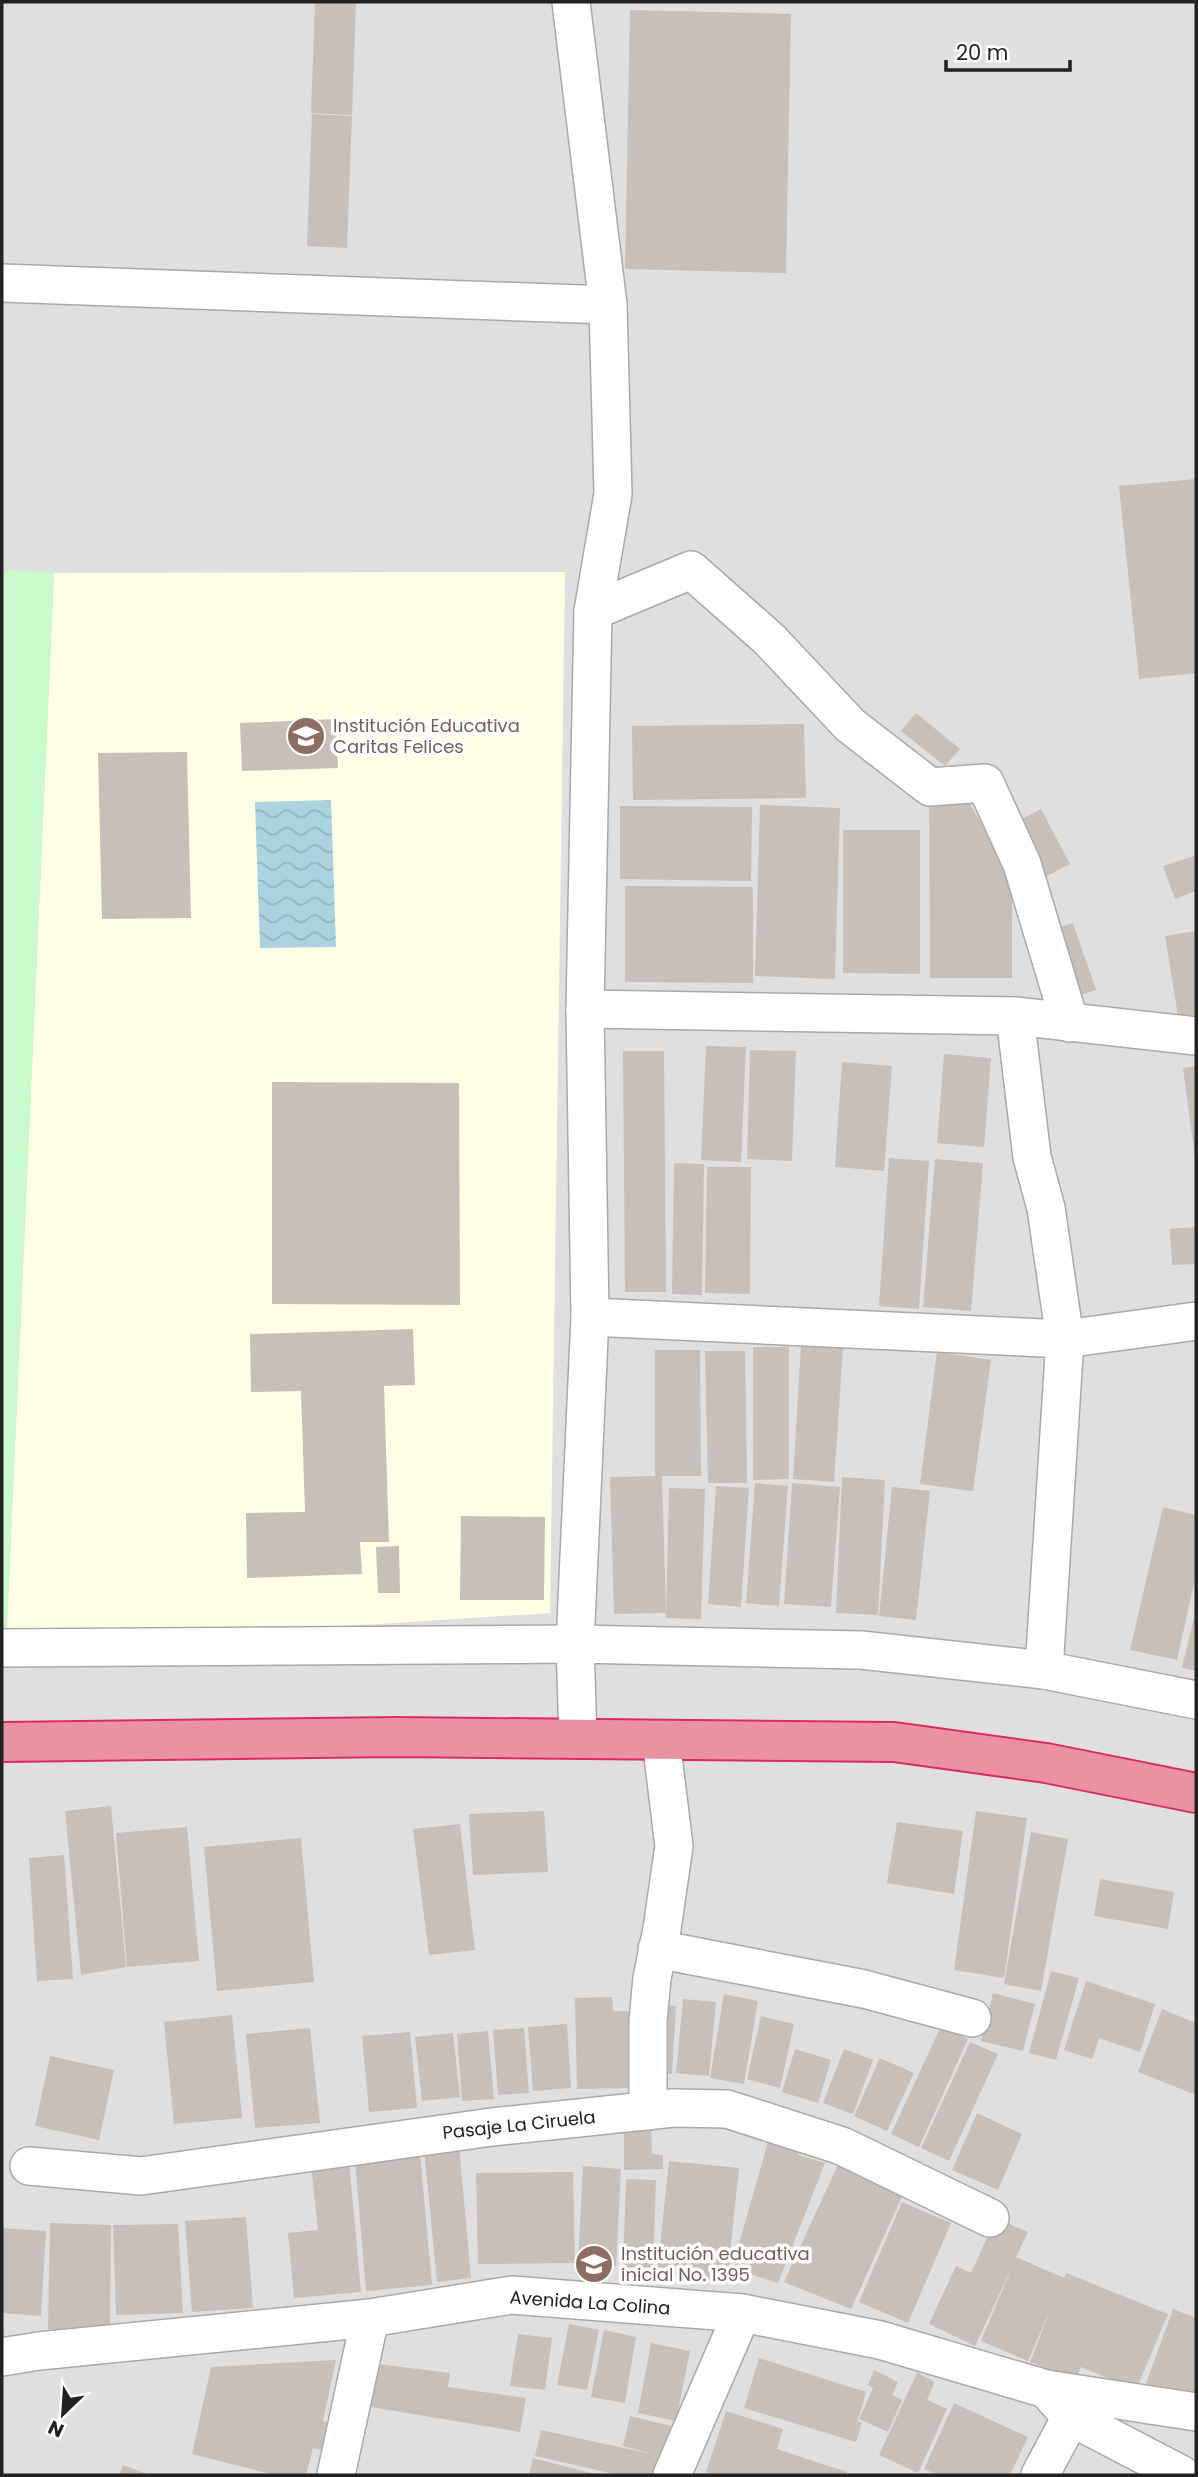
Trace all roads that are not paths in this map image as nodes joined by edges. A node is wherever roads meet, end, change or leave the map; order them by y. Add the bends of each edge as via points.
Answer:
1 (571, 2) edge
2 (2, 284) edge
3 (608, 305) junction
4 (593, 611) junction
5 (585, 1009) junction
6 (1015, 1016) junction
7 (1070, 1023) junction
8 (1196, 1036) edge
9 (590, 1317) junction
10 (1196, 1321) edge
11 (1065, 1339) junction
12 (575, 1644) junction
13 (2, 1648) edge
14 (1044, 1670) junction
15 (1196, 1700) edge
16 (578, 1739) junction
17 (661, 1740) junction
18 (2, 1742) edge
19 (1196, 1793) edge
20 (657, 1949) junction
21 (972, 2018) dead end
22 (648, 2111) junction
23 (29, 2166) dead end
24 (990, 2218) dead end
25 (742, 2313) junction
26 (370, 2318) junction
27 (2, 2357) edge
28 (1046, 2389) junction
29 (1196, 2412) edge
30 (1071, 2417) junction
31 (336, 2475) edge
32 (672, 2475) edge
33 (1040, 2475) edge
34 (1182, 2475) edge

1 - 3 street
2 - 3 street
3 - 4 street via 613,494
4 - 5 street
4 - 7 street via 691,570 769,639 850,725 930,786 985,783 1023,864
5 - 6 street
5 - 9 street
6 - 7 street
6 - 11 street via 1032,1157 1046,1208
7 - 8 street
9 - 11 street
9 - 12 street
10 - 11 street
11 - 14 street
12 - 13 street
12 - 14 street via 861,1650
12 - 16 street
14 - 15 street
16 - 17 highway
16 - 18 highway
17 - 19 highway via 894,1742 1046,1763
17 - 20 street via 674,1846
20 - 21 street via 864,1989
20 - 22 street via 648,2021
22 - 23 street, Pasaje La Ciruela via 492,2127 141,2176
22 - 24 street, Pasaje La Ciruela via 727,2109 842,2146
25 - 26 street, Avenida La Colina via 512,2295
25 - 28 street, Avenida La Colina via 880,2340
25 - 32 street
26 - 27 street, Avenida La Colina
26 - 31 street
28 - 29 street, Avenida La Colina
28 - 30 street
30 - 33 street
30 - 34 street

